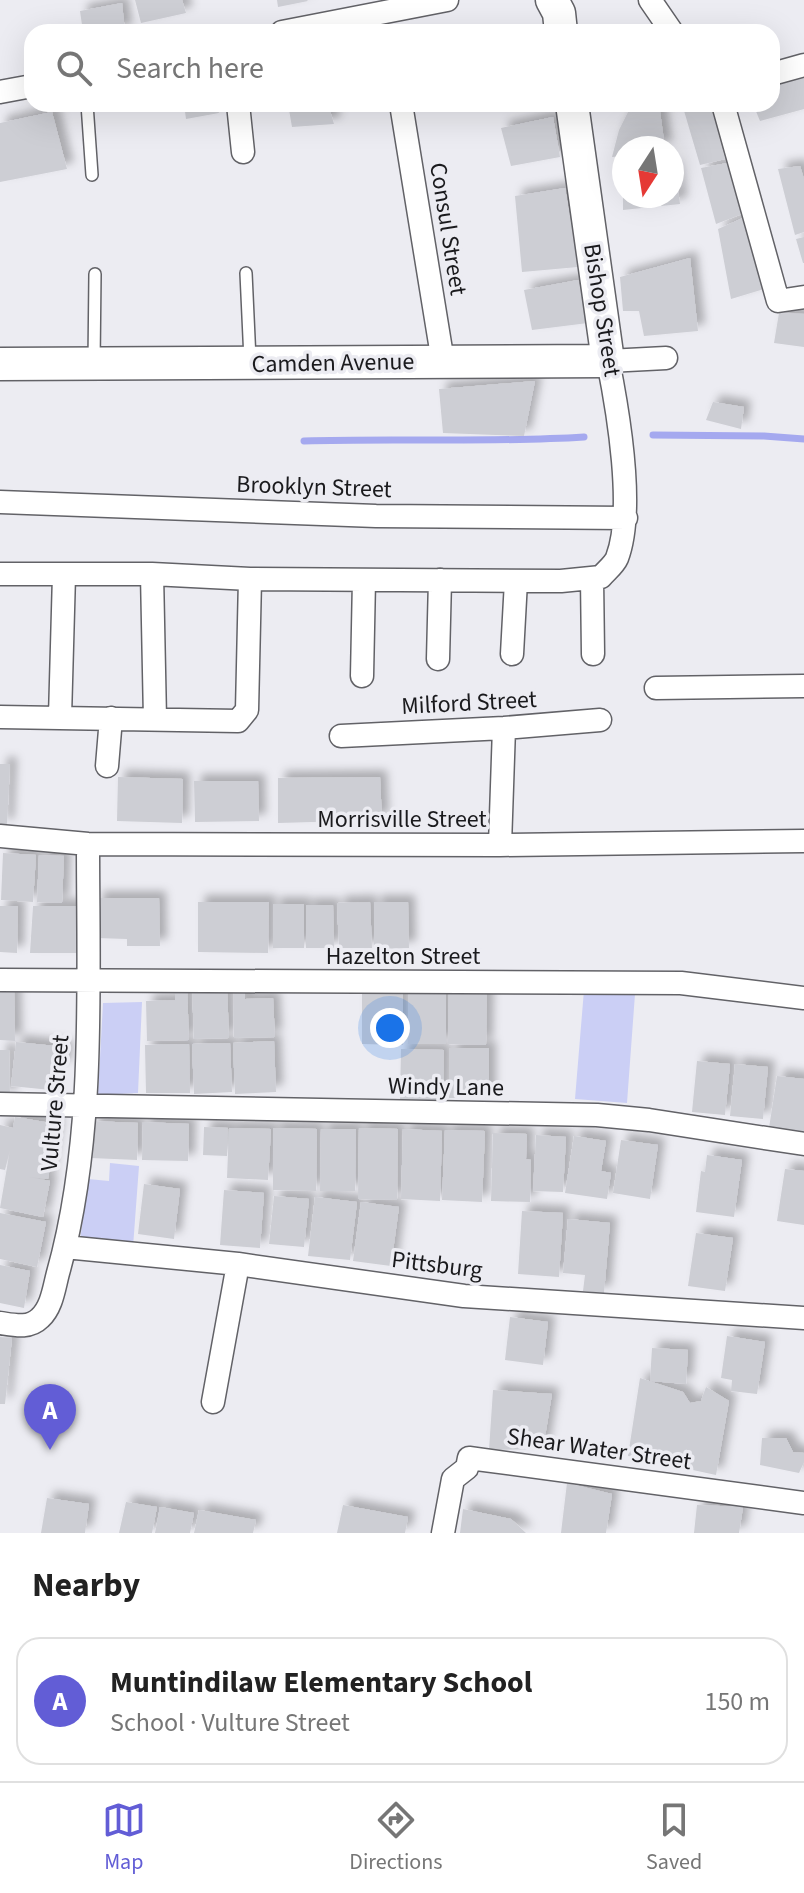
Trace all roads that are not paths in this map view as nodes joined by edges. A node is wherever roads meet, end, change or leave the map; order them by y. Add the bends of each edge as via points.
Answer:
1 (447, 0) edge
2 (552, 0) edge
3 (650, 0) edge
4 (388, 22) edge
5 (367, 24) edge
6 (560, 24) edge
7 (666, 24) edge
8 (804, 65) edge
9 (780, 72) edge
10 (24, 88) edge
11 (0, 92) edge
12 (88, 112) edge
13 (239, 112) edge
14 (402, 112) edge
15 (573, 112) edge
16 (725, 112) edge
17 (243, 152) dead end
18 (92, 175) dead end
19 (246, 273) dead end
20 (95, 274) dead end
21 (804, 297) edge
22 (666, 358) dead end
23 (608, 361) junction
24 (443, 362) junction
25 (94, 363) junction
26 (0, 364) edge
27 (250, 364) junction
28 (0, 502) edge
29 (626, 518) junction
30 (0, 574) edge
31 (152, 574) junction
32 (64, 575) junction
33 (592, 578) junction
34 (250, 579) junction
35 (364, 580) junction
36 (440, 580) junction
37 (516, 581) junction
38 (512, 654) dead end
39 (593, 654) dead end
40 (438, 659) dead end
41 (362, 676) dead end
42 (804, 686) edge
43 (656, 688) dead end
44 (0, 717) edge
45 (60, 717) junction
46 (111, 718) junction
47 (155, 719) junction
48 (600, 720) dead end
49 (504, 728) junction
50 (341, 736) dead end
51 (107, 766) dead end
52 (0, 836) edge
53 (804, 841) edge
54 (88, 844) junction
55 (500, 845) junction
56 (88, 979) junction
57 (0, 980) edge
58 (804, 998) edge
59 (0, 1104) edge
60 (86, 1106) junction
61 (804, 1144) edge
62 (65, 1247) junction
63 (238, 1264) junction
64 (804, 1318) edge
65 (0, 1323) edge
66 (213, 1402) dead end
67 (804, 1503) edge
68 (443, 1533) edge

1 - 4 street
2 - 6 street
3 - 7 street
4 - 5 street
8 - 9 street
10 - 11 street
12 - 18 lane
13 - 17 street
14 - 24 street, Consul Street
15 - 23 street, Bishop Street
16 - 21 street via 778,301
19 - 27 lane
20 - 25 lane
22 - 23 street, Camden Avenue
23 - 24 street, Camden Avenue
23 - 29 street, Bishop Street
24 - 27 street, Camden Avenue
25 - 26 street, Camden Avenue
25 - 27 street, Camden Avenue
28 - 29 street, Brooklyn Street via 376,516
29 - 33 street, Bishop Street via 617,560 601,577
30 - 32 street
31 - 32 street
31 - 34 street
31 - 47 street
32 - 45 street
33 - 37 street
33 - 39 street
34 - 35 street
34 - 47 street via 243,717 231,722
35 - 36 street
35 - 41 street
36 - 37 street
36 - 40 street
37 - 38 street
42 - 43 street
44 - 45 street
45 - 46 street
46 - 47 street
46 - 51 street
48 - 49 street, Milford Street
49 - 50 street, Milford Street
49 - 55 street
52 - 54 street, Morrisville Street
53 - 55 street, Morrisville Street
54 - 55 street, Morrisville Street
54 - 56 street, Vulture Street
56 - 57 street, Hazelton Street
56 - 58 street, Hazelton Street via 681,983
56 - 60 street, Vulture Street
59 - 60 street, Windy Lane
60 - 61 street, Windy Lane via 597,1115
60 - 62 street, Vulture Street
62 - 63 street, Pittsburg
62 - 65 street, Vulture Street via 41,1317 31,1325
63 - 64 street, Pittsburg via 464,1296
63 - 66 street
67 - 68 street, Shear Water Street via 469,1458 467,1468 453,1479

